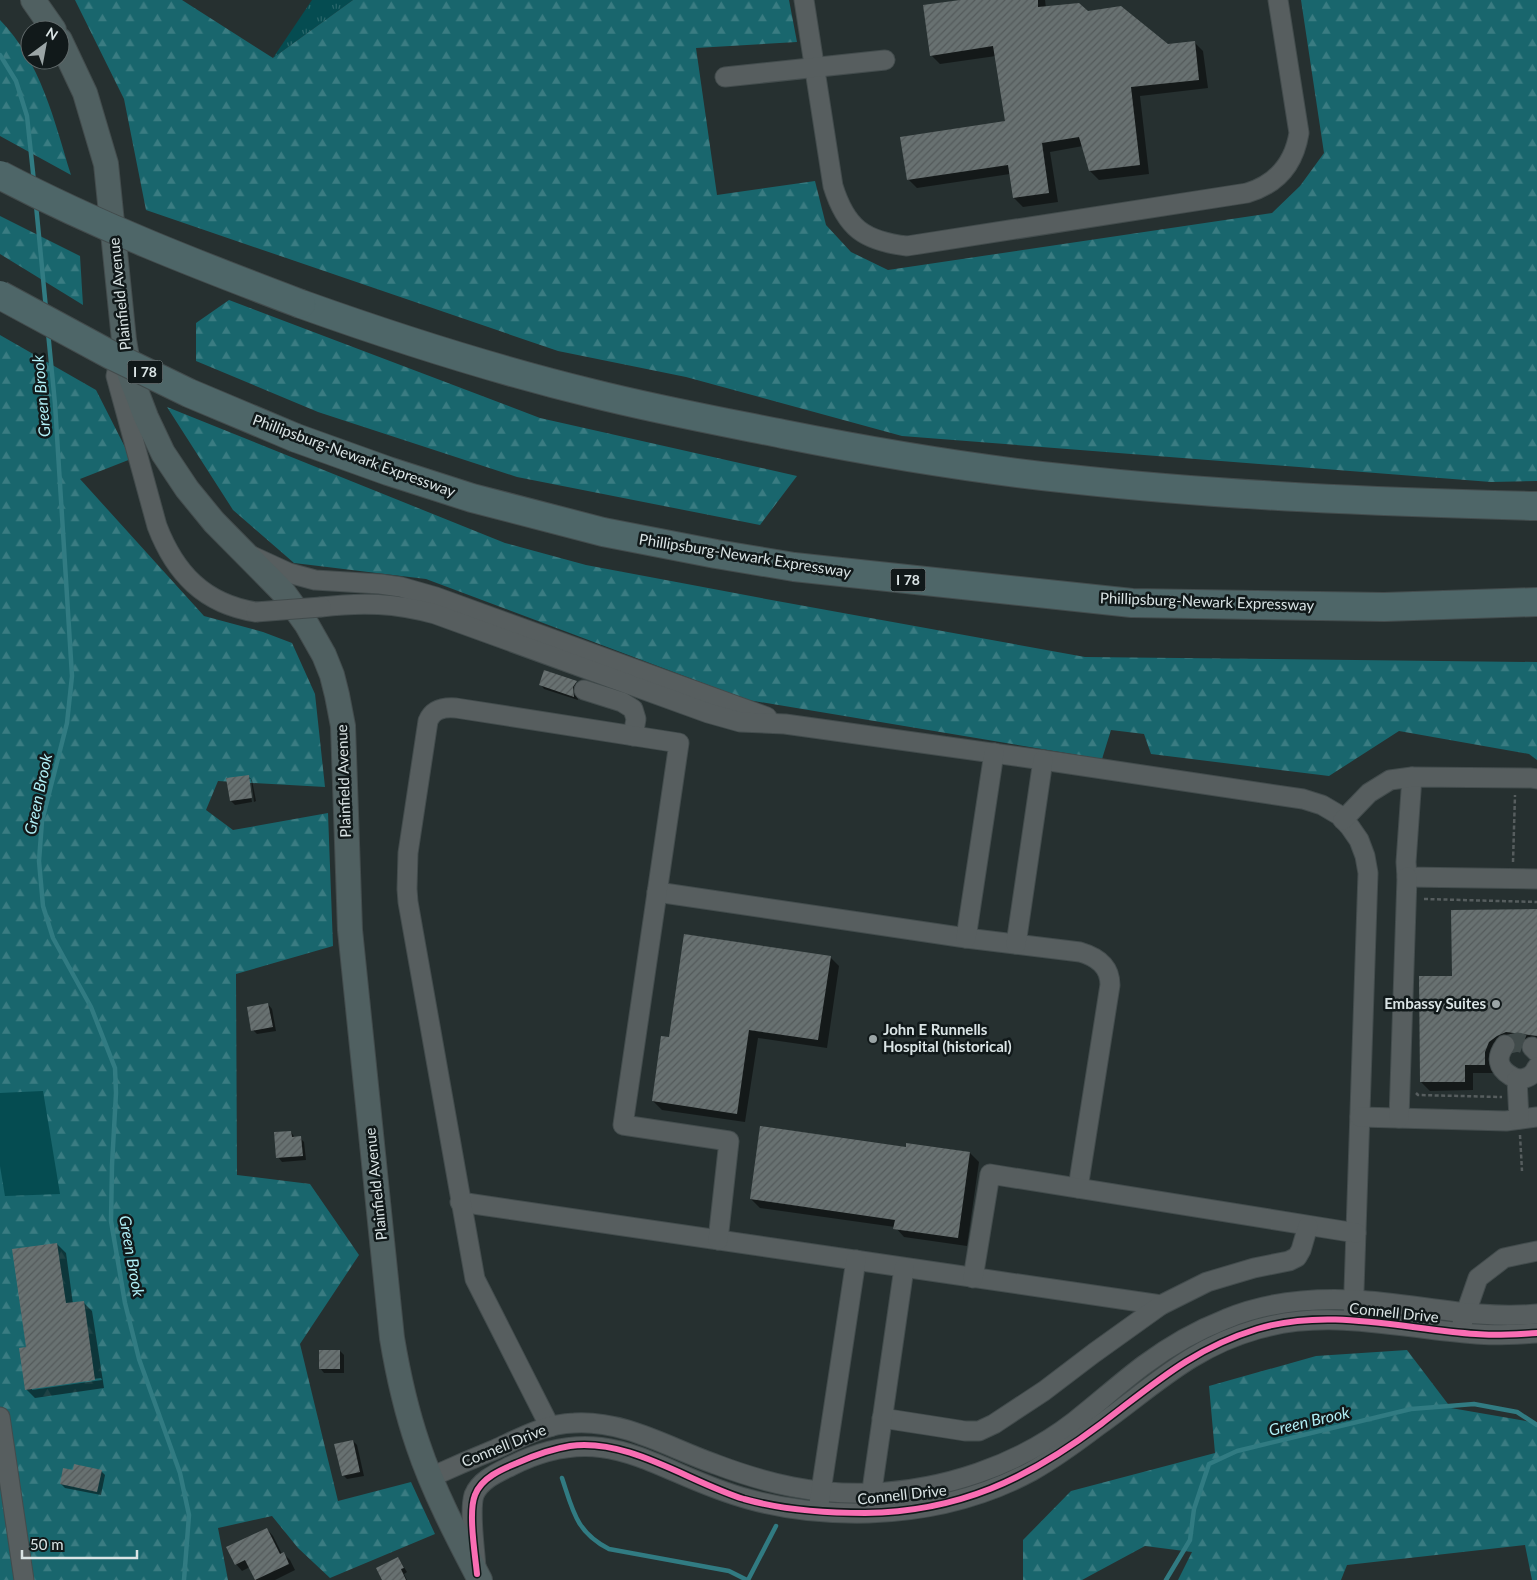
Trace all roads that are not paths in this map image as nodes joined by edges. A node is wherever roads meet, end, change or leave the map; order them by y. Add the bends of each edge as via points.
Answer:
1 (33, 0) edge
2 (804, 0) edge
3 (1278, 0) edge
4 (47, 20) edge
5 (885, 60) dead end
6 (70, 61) edge
7 (815, 68) junction
8 (725, 77) dead end
9 (0, 174) edge
10 (0, 295) edge
11 (124, 340) junction
12 (1537, 506) edge
13 (245, 553) junction
14 (1537, 602) edge
15 (584, 690) dead end
16 (785, 724) junction
17 (633, 736) junction
18 (994, 753) junction
19 (1042, 760) junction
20 (1412, 777) junction
21 (1537, 780) edge
22 (1343, 820) junction
23 (1407, 877) junction
24 (1537, 879) edge
25 (657, 892) junction
26 (966, 938) junction
27 (1016, 944) junction
28 (1506, 1045) dead end
29 (1537, 1067) edge
30 (1517, 1088) junction
31 (1360, 1117) junction
32 (1399, 1118) junction
33 (1528, 1118) edge
34 (1078, 1188) junction
35 (460, 1202) junction
36 (1308, 1226) junction
37 (1356, 1233) junction
38 (718, 1240) junction
39 (1537, 1251) edge
40 (856, 1260) junction
41 (904, 1268) junction
42 (974, 1278) junction
43 (1354, 1300) junction
44 (1161, 1305) junction
45 (1465, 1314) junction
46 (1537, 1314) edge
47 (1354, 1320) junction
48 (1459, 1332) junction
49 (1537, 1333) edge
50 (0, 1417) edge
51 (882, 1418) junction
52 (550, 1427) junction
53 (431, 1477) junction
54 (821, 1492) junction
55 (871, 1493) junction
56 (818, 1512) junction
57 (869, 1513) junction
58 (478, 1577) edge
59 (24, 1580) edge

1 - 4 main road
2 - 7 street
3 - 7 street via 1299,133 1297,149 1289,164 1261,189 907,246 869,237 852,224 840,207 833,186
5 - 7 street
6 - 11 main road, Plainfield Avenue via 85,93 106,164
7 - 8 street
9 - 12 highway, bridge via 149,245 301,304 418,344 589,393 687,415 904,457 1070,479 1176,489 1410,503
10 - 14 highway, Phillipsburg-Newark Expressway / I 78, bridge via 189,393 296,438 472,498 603,532 794,567 1132,603 1384,607
11 - 13 main road, Plainfield Avenue via 130,375 163,453 214,522
11 - 16 street, bridge via 116,376 164,545 194,585 228,605 256,612 361,603 415,608 723,718
13 - 16 street via 289,573 315,580 380,584 436,597
13 - 53 main road, Plainfield Avenue via 284,593 307,625 324,655 337,695 343,734 350,930 392,1338 404,1399
15 - 17 street via 633,708 636,719
16 - 18 street
17 - 25 street via 679,744
17 - 35 street via 445,707 437,710 428,721 408,853 406,889
18 - 19 street
18 - 26 street
19 - 22 street via 1302,799 1322,805
19 - 27 street
20 - 21 street
20 - 22 street via 1390,780 1369,792
20 - 23 street
22 - 31 street via 1359,840 1368,873
23 - 24 street
23 - 32 street
25 - 26 street
25 - 38 street via 622,1125 729,1142
26 - 27 street
27 - 34 street via 1089,955 1103,964 1110,977
28 - 30 street via 1501,1051 1501,1068
29 - 30 street
30 - 33 street
31 - 32 street
31 - 37 street
32 - 33 street via 1506,1121
34 - 36 street
34 - 42 street via 990,1174
35 - 38 street
35 - 52 street via 475,1279
36 - 37 street
36 - 44 street via 1301,1250 1289,1261 1207,1282
37 - 43 street
38 - 40 street
39 - 45 street via 1504,1258 1478,1278
40 - 41 street
40 - 54 street
41 - 42 street
41 - 51 street
42 - 44 street
43 - 45 street, Connell Drive
43 - 47 street
43 - 55 street, Connell Drive via 1264,1306 1226,1319 1162,1352 1037,1447 958,1480
44 - 51 street via 1044,1391 986,1429 972,1432
45 - 46 street, Connell Drive
45 - 48 street
47 - 48 street, Connell Drive
47 - 57 street, Connell Drive via 1288,1322 1229,1339 1184,1362 1033,1470 960,1501
48 - 49 street, Connell Drive
50 - 59 street
51 - 55 street
52 - 53 street, Connell Drive via 525,1434
52 - 54 street, Connell Drive via 573,1423 626,1429 745,1475
53 - 58 main road, Plainfield Avenue
54 - 55 street, Connell Drive
54 - 56 street
55 - 57 street
56 - 57 street, Connell Drive
56 - 58 street, Connell Drive via 744,1498 624,1451 595,1446 548,1450 513,1464 478,1486 472,1513

